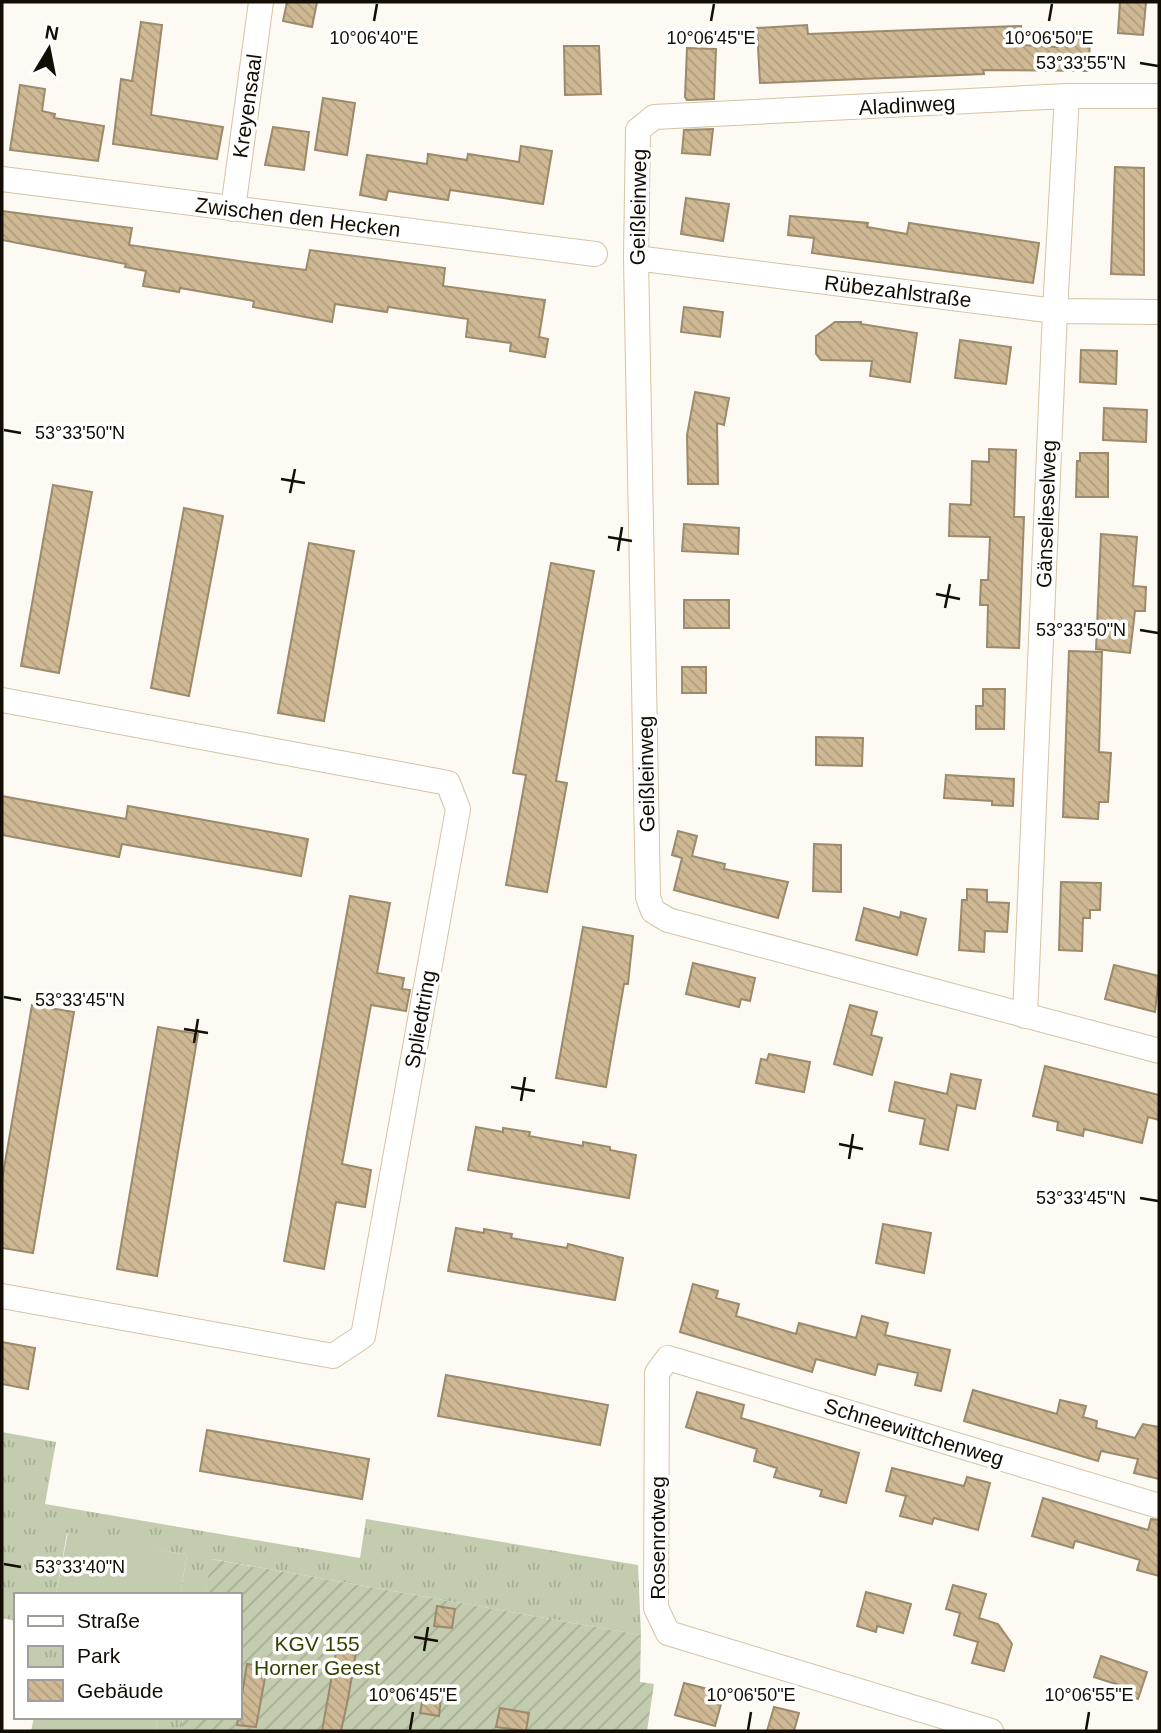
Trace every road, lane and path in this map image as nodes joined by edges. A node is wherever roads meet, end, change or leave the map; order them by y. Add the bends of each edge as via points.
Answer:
1 (261, 2) edge
2 (1067, 96) junction
3 (1159, 96) edge
4 (654, 117) joint
5 (2, 179) edge
6 (233, 209) junction
7 (595, 254) dead end
8 (636, 258) junction
9 (1055, 311) junction
10 (1159, 312) edge
11 (2, 700) edge
12 (1025, 1016) junction
13 (1159, 1051) edge
14 (2, 1296) edge
15 (668, 1359) joint
16 (1159, 1506) edge
17 (991, 1731) edge

1 - 6 street, Kreyensaal
2 - 3 street, Aladinweg
2 - 4 street, Aladinweg
2 - 9 street, Gänselieselweg
4 - 8 street, Geißleinweg via 638,130
5 - 6 street, Zwischen den Hecken
6 - 7 street, Zwischen den Hecken
8 - 9 street, Rübezahlstraße
8 - 12 street, Geißleinweg via 648,897 653,911 668,920
9 - 10 street, Rübezahlstraße
9 - 12 street, Gänselieselweg
11 - 14 street, Spliedtring via 448,783 458,809 363,1336 332,1356
12 - 13 street, Geißleinweg
15 - 16 street, Schneewittchenweg
15 - 17 street, Rosenrotweg via 657,1373 656,1608 668,1633

